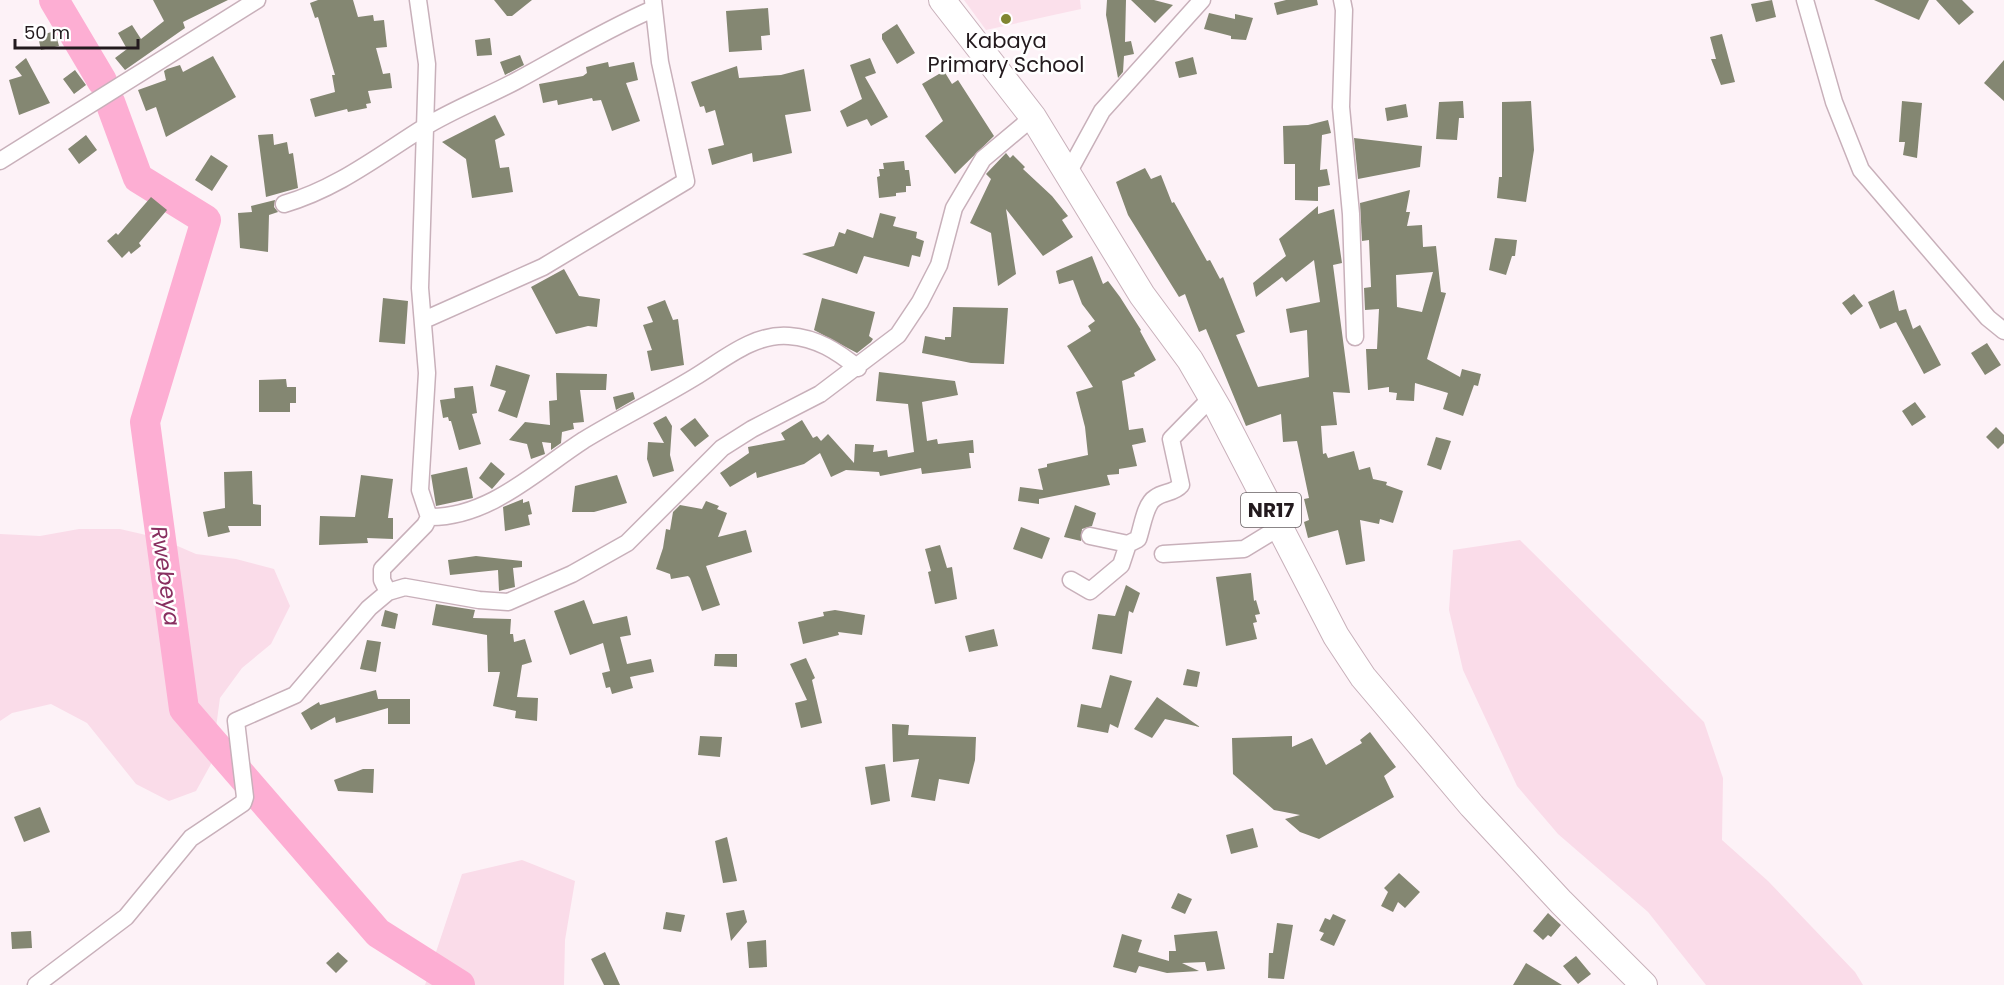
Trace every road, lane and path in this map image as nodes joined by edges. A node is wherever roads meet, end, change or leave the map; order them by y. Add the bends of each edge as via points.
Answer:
1 (257, 0) edge
2 (418, 0) edge
3 (942, 0) edge
4 (1202, 0) edge
5 (1342, 0) edge
6 (1805, 0) edge
7 (653, 4) edge
8 (1034, 117) junction
9 (424, 127) junction
10 (0, 161) edge
11 (1067, 176) junction
12 (284, 204) dead end
13 (424, 320) junction
14 (2004, 332) edge
15 (1355, 337) dead end
16 (858, 368) junction
17 (1212, 397) junction
18 (429, 517) junction
19 (1280, 527) junction
20 (1090, 536) dead end
21 (1128, 544) junction
22 (1163, 554) dead end
23 (1071, 580) dead end
24 (388, 592) junction
25 (36, 985) edge
26 (1644, 985) edge

1 - 10 street
2 - 9 street via 427,64
3 - 8 main road, NR17
4 - 11 street via 1102,111
5 - 15 street via 1341,107 1351,214
6 - 14 street via 1834,102 1861,170
7 - 9 street
7 - 13 street via 660,62 686,181 543,267
8 - 11 main road, NR17
8 - 16 street via 983,159 954,208 939,265 920,302 898,335
9 - 12 street via 356,173
9 - 13 street via 420,288
11 - 17 main road, NR17
13 - 18 street via 427,374 420,490
16 - 18 street via 835,349 787,336 738,349 585,440 483,507 447,518
16 - 24 street via 820,394 722,448 627,543 572,574 508,602 405,587
17 - 19 main road, NR17
17 - 21 street via 1171,439 1181,485 1175,492 1155,498 1138,539
18 - 24 street via 382,569
19 - 22 street via 1244,549
19 - 26 main road, NR17 via 1336,636 1387,708 1561,902
20 - 21 street
21 - 23 street via 1121,565 1090,591
24 - 25 street via 369,608 295,695 236,721 243,803 191,838 126,916

